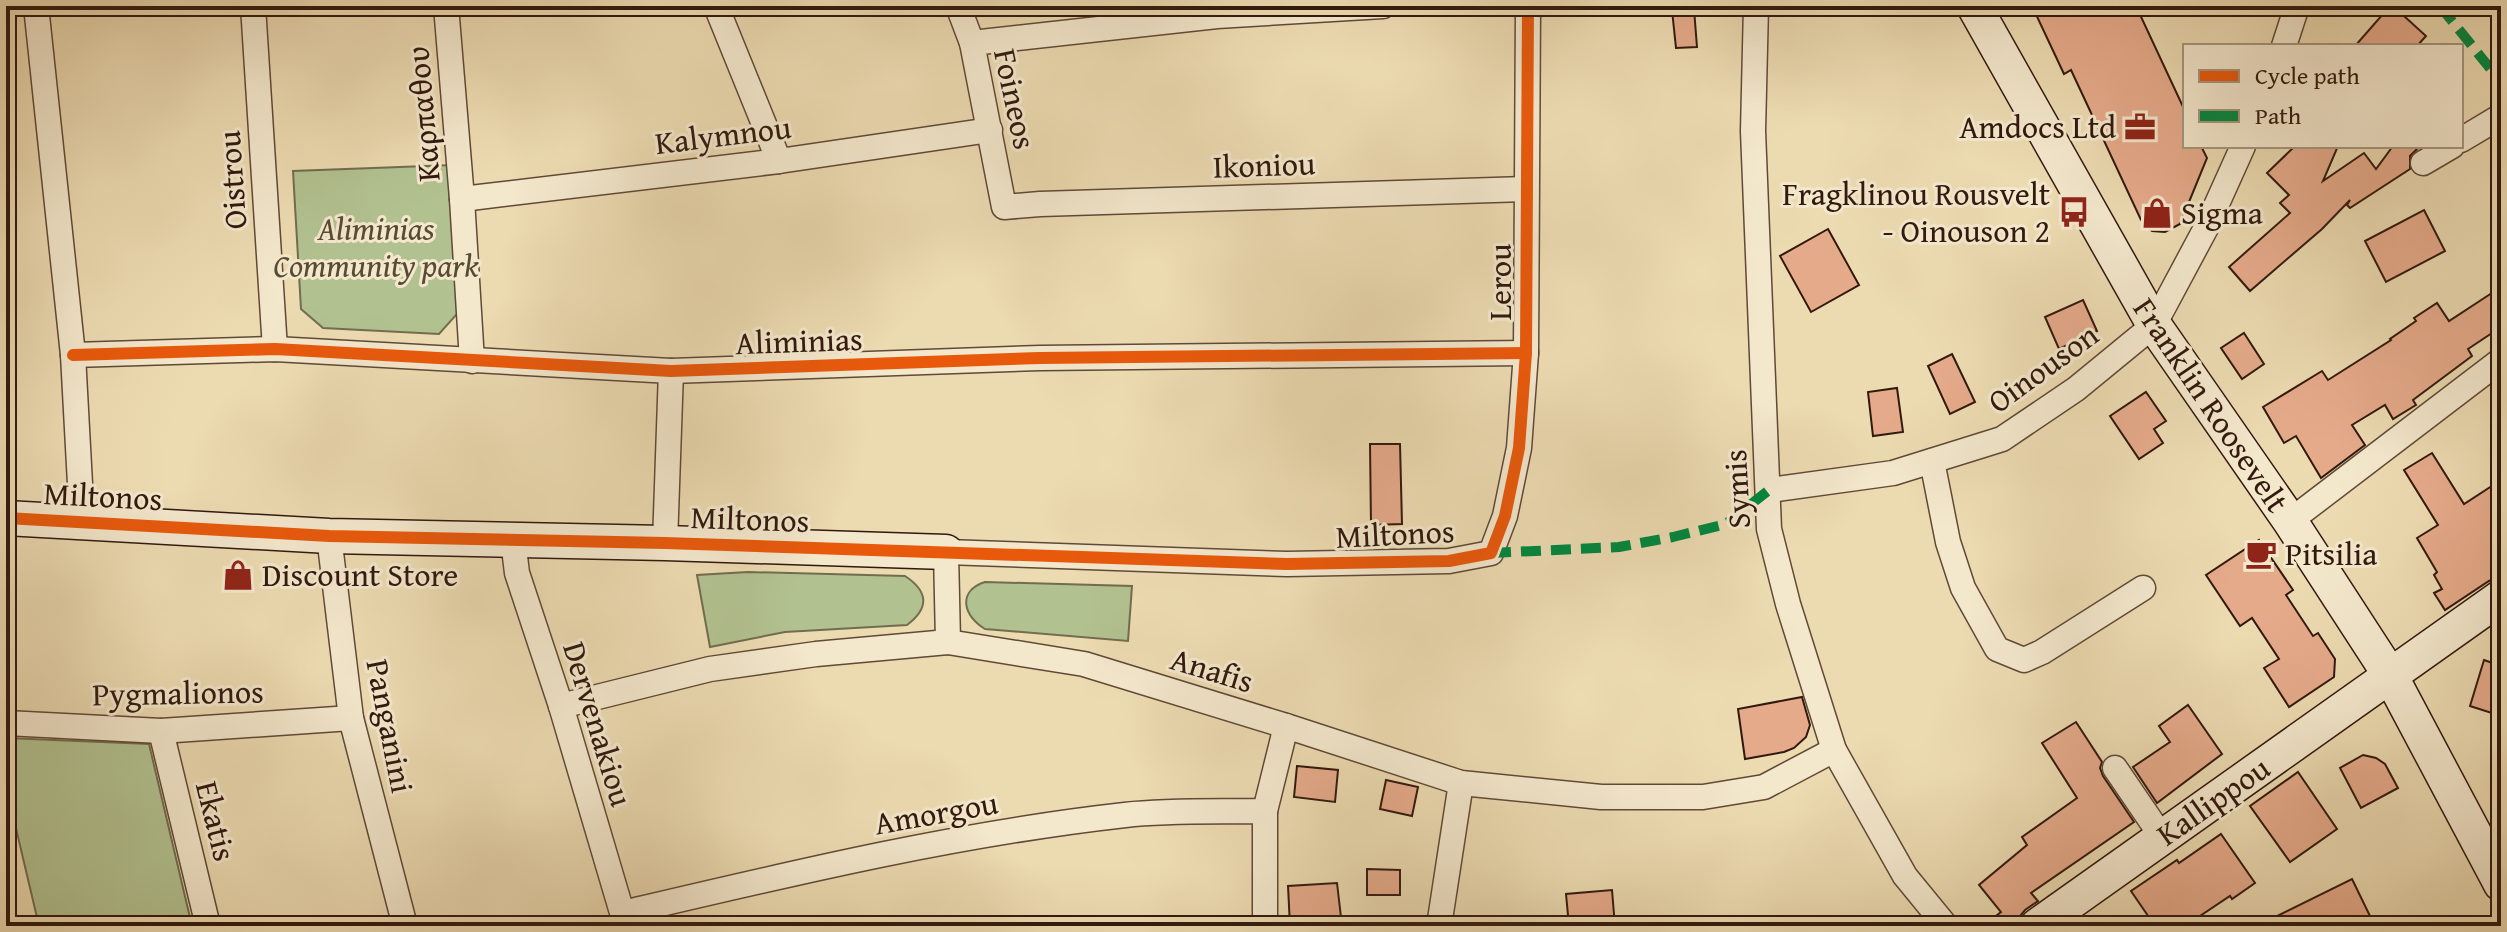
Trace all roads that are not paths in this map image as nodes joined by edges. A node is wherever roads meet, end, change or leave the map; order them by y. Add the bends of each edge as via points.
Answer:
1 (36, 6) edge
2 (253, 6) edge
3 (446, 6) edge
4 (716, 6) edge
5 (958, 6) edge
6 (1383, 6) edge
7 (1528, 6) edge
8 (1756, 6) edge
9 (1974, 6) edge
10 (2297, 6) edge
11 (1347, 7) edge
12 (972, 43) junction
13 (2285, 44) edge
14 (2501, 116) edge
15 (990, 130) junction
16 (2463, 139) edge
17 (2242, 148) edge
18 (2449, 148) edge
19 (779, 161) junction
20 (2423, 163) dead end
21 (1526, 189) junction
22 (462, 199) junction
23 (1004, 207) joint
24 (2154, 325) junction
25 (275, 349) junction
26 (1526, 353) junction
27 (73, 355) junction
28 (2501, 360) edge
29 (472, 361) junction
30 (671, 371) junction
31 (1932, 461) junction
32 (1769, 490) junction
33 (6, 518) edge
34 (82, 521) junction
35 (2290, 521) junction
36 (329, 536) junction
37 (513, 540) junction
38 (665, 543) junction
39 (946, 552) junction
40 (1491, 553) joint
41 (2143, 588) dead end
42 (2501, 597) edge
43 (948, 642) junction
44 (2390, 675) junction
45 (561, 706) junction
46 (351, 718) junction
47 (6, 723) edge
48 (1286, 726) junction
49 (161, 731) junction
50 (1834, 750) junction
51 (2115, 768) dead end
52 (1461, 783) junction
53 (1265, 811) junction
54 (2162, 837) junction
55 (2501, 884) edge
56 (624, 920) edge
57 (208, 926) edge
58 (405, 926) edge
59 (1265, 926) edge
60 (1439, 926) edge
61 (1946, 926) edge
62 (2037, 926) edge

1 - 27 street
2 - 25 street, Oistrou
3 - 22 street, Καρπαθου
4 - 19 street
5 - 12 street, Foineos
6 - 11 street
7 - 21 street, Lerou
8 - 32 street, Symis via 1753,131
9 - 24 street, Franklin Roosevelt
10 - 13 street
11 - 12 street
12 - 15 street, Foineos
14 - 16 street
15 - 19 street, Kalymnou
15 - 23 street, Foineos
17 - 24 street, Oinouson
18 - 20 street
19 - 22 street, Kalymnou
21 - 23 street, Ikoniou
21 - 26 street, Lerou
22 - 29 street, Καρπαθου
24 - 31 street, Oinouson via 2076,389 2002,439
24 - 35 street, Franklin Roosevelt
25 - 27 street, Aliminias
25 - 29 street, Aliminias
26 - 30 street, Aliminias via 1040,358
26 - 40 street, Lerou via 1519,448
27 - 34 street
28 - 35 street
29 - 30 street, Aliminias
30 - 38 street
31 - 32 street, Oinouson via 1893,473
31 - 41 street via 1963,588 1997,649 2024,660
32 - 50 street, Symis via 1769,529
33 - 34 street, Miltonos
34 - 36 street, Miltonos
35 - 44 street, Franklin Roosevelt
36 - 37 street, Miltonos
36 - 46 street, Panganini
37 - 38 street, Miltonos
37 - 45 street, Dervenakiou via 517,573
38 - 39 street, Miltonos
39 - 40 street, Miltonos via 1287,564 1449,561
39 - 43 street
42 - 44 street, Kallippou
43 - 45 street, Anafis via 710,669
43 - 48 street, Anafis via 1084,664
44 - 54 street, Kallippou
44 - 55 street, Franklin Roosevelt
45 - 56 street, Dervenakiou
46 - 49 street, Pygmalionos
46 - 58 street, Panganini
47 - 49 street, Pygmalionos
48 - 52 street, Anafis
48 - 53 street
49 - 57 street, Ekatis
50 - 52 street, Anafis via 1764,787 1703,797 1601,797
50 - 61 street, Symis via 1905,876
51 - 54 street
52 - 60 street
53 - 56 street, Amorgou via 1127,815 930,845 824,865
53 - 59 street
54 - 62 street, Kallippou

